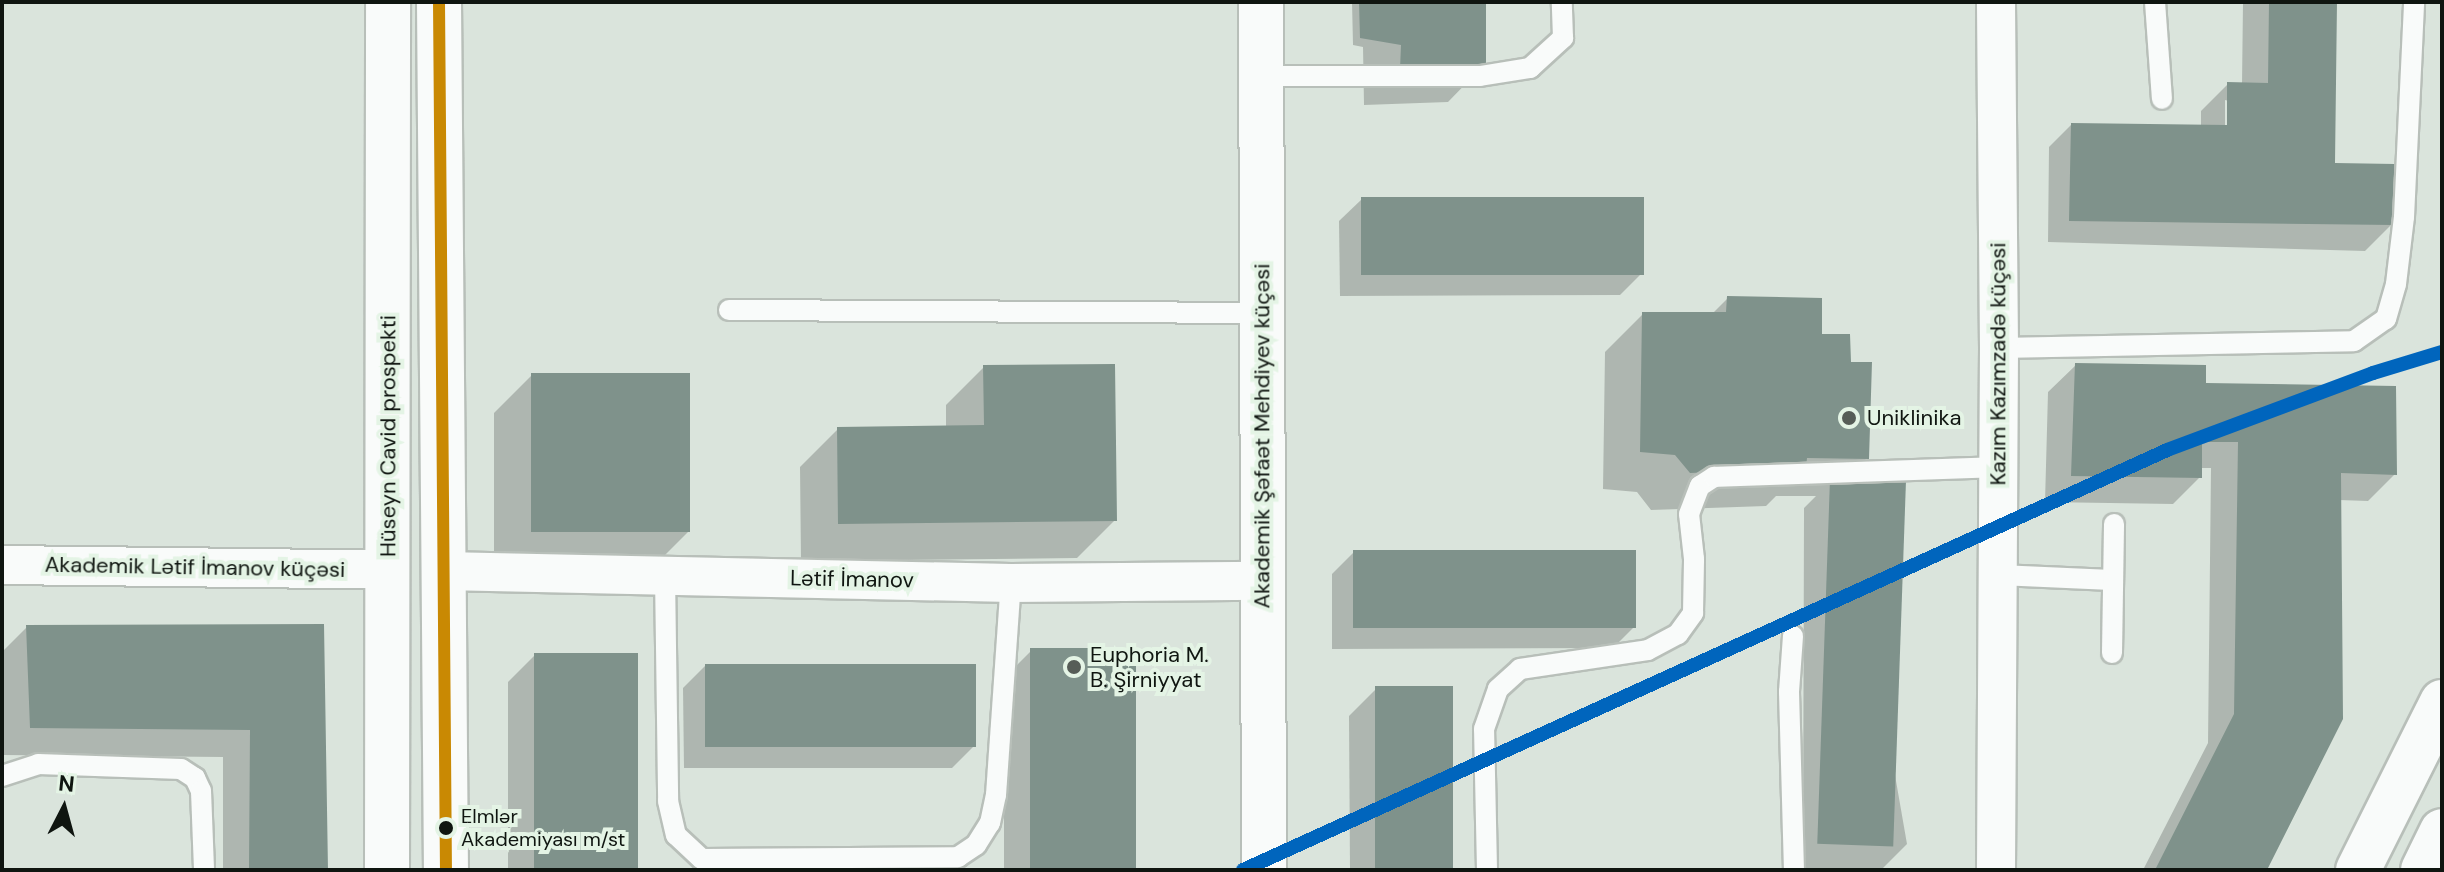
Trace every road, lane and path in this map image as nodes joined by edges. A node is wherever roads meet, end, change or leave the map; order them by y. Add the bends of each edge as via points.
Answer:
1 (388, 2) edge
2 (439, 2) edge
3 (1261, 2) edge
4 (1562, 2) edge
5 (1996, 2) edge
6 (2155, 2) edge
7 (2414, 2) edge
8 (1261, 76) junction
9 (2162, 99) dead end
10 (729, 310) dead end
11 (1262, 313) junction
12 (1999, 348) junction
13 (1998, 467) junction
14 (2114, 524) dead end
15 (2, 565) edge
16 (388, 570) junction
17 (443, 571) junction
18 (665, 575) junction
19 (1998, 575) junction
20 (2113, 580) junction
21 (1262, 581) junction
22 (1011, 583) junction
23 (1793, 636) dead end
24 (2112, 653) dead end
25 (2442, 702) edge
26 (2, 776) edge
27 (2442, 831) edge
28 (204, 870) edge
29 (387, 870) edge
30 (446, 870) edge
31 (1264, 870) edge
32 (1487, 870) edge
33 (1794, 870) edge
34 (1996, 870) edge
35 (2358, 870) edge
36 (2423, 870) edge

1 - 16 main road, Hüseyn Cavid prospekti
2 - 17 main road
3 - 8 main road, Akademik Şəfaət Mehdiyev küçəsi
4 - 8 lane via 1563,38 1530,68 1480,76
5 - 12 street, Kazım Kazımzadə küçəsi
6 - 9 lane
7 - 12 lane via 2404,217 2386,319 2354,341
8 - 11 main road, Akademik Şəfaət Mehdiyev küçəsi
10 - 11 lane
11 - 21 main road, Akademik Şəfaət Mehdiyev küçəsi
12 - 13 street, Kazım Kazımzadə küçəsi
13 - 19 street, Kazım Kazımzadə küçəsi
13 - 32 lane via 1714,477 1700,486 1689,514 1693,613 1678,634 1648,650 1520,669 1498,689 1484,729
14 - 20 lane
15 - 16 street, Akademik Lətif İmanov küçəsi
16 - 29 main road, Hüseyn Cavid prospekti
17 - 18 street, Lətif İmanov
17 - 30 main road
18 - 22 street, Lətif İmanov
18 - 22 lane via 668,801 676,835 702,859 958,857 976,845 990,823 996,795
19 - 20 lane
19 - 34 street, Kazım Kazımzadə küçəsi
20 - 24 lane
21 - 22 street, Lətif İmanov
21 - 31 main road, Akademik Şəfaət Mehdiyev küçəsi
23 - 33 lane via 1789,692
25 - 35 main road
26 - 28 lane via 38,764 181,769 195,778 201,791
27 - 36 main road

